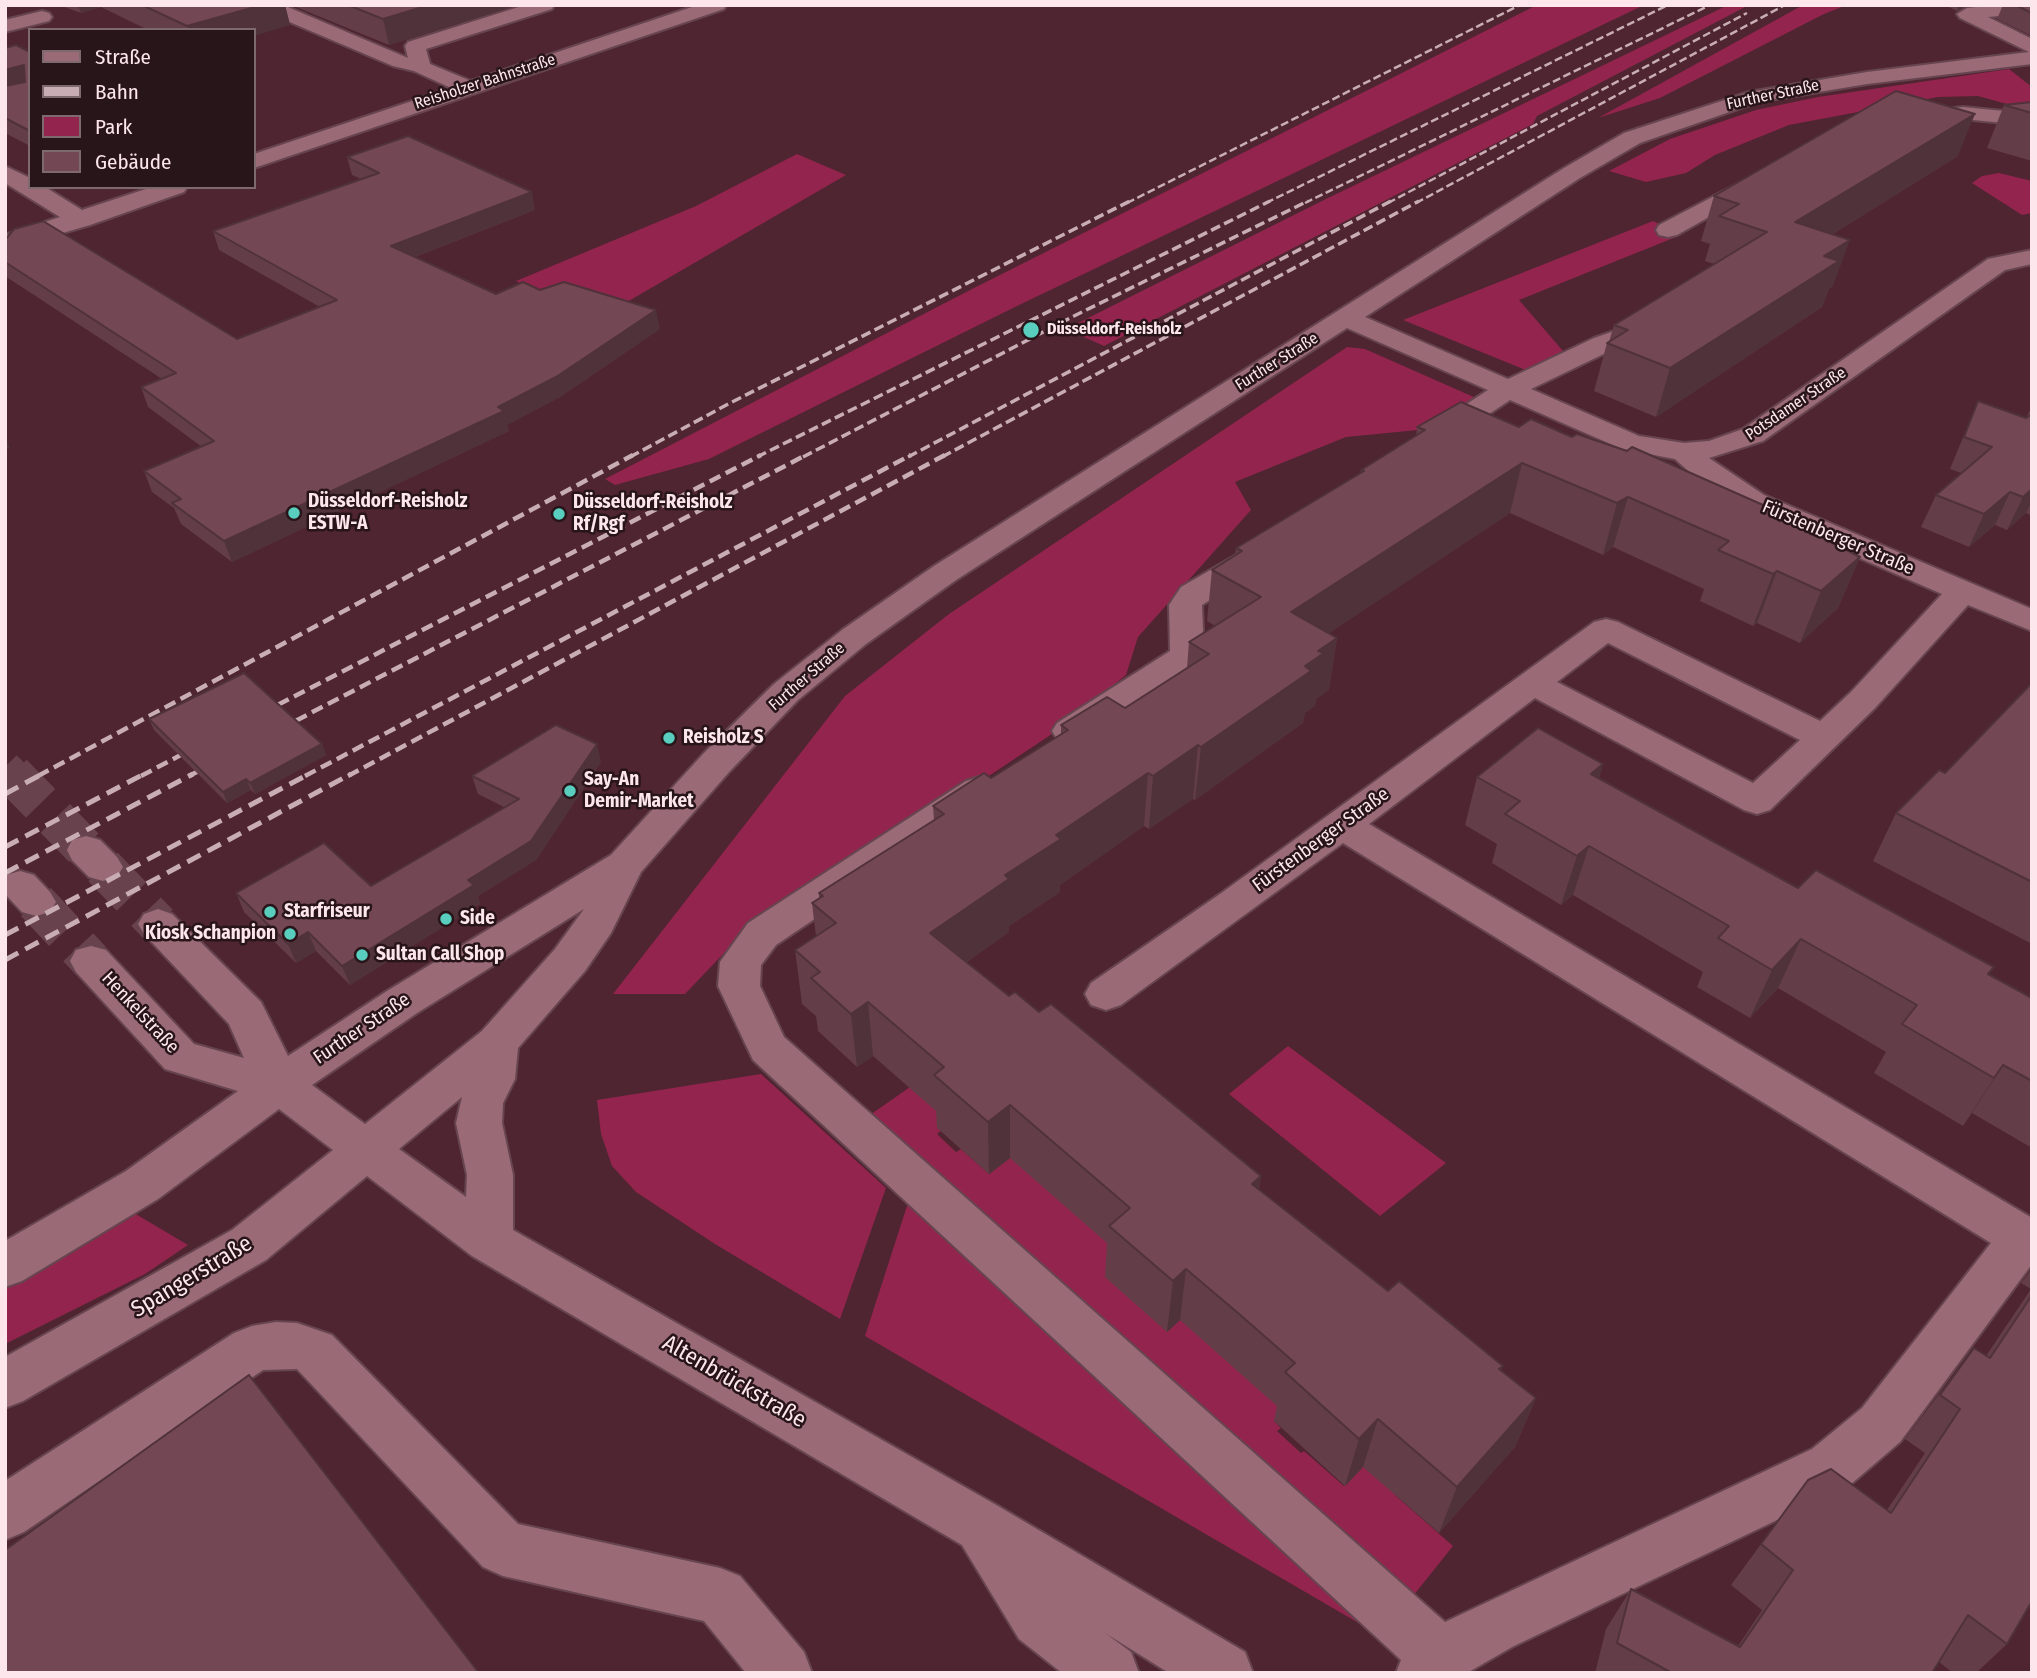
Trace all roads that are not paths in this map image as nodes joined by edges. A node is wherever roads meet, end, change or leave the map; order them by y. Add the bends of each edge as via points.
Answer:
1 (266, 5) edge
2 (545, 5) edge
3 (717, 5) edge
4 (2032, 7) edge
5 (42, 17) dead end
6 (5, 26) edge
7 (2027, 58) edge
8 (421, 67) junction
9 (469, 88) junction
10 (1902, 120) edge
11 (2032, 124) edge
12 (256, 160) edge
13 (1777, 169) edge
14 (5, 173) edge
15 (28, 187) edge
16 (31, 189) edge
17 (170, 189) edge
18 (82, 220) junction
19 (1668, 230) dead end
20 (5, 243) edge
21 (2032, 257) edge
22 (1676, 306) edge
23 (1346, 318) junction
24 (1508, 389) junction
25 (1684, 452) junction
26 (1403, 459) edge
27 (1284, 540) edge
28 (1964, 591) junction
29 (2032, 621) edge
30 (1533, 683) junction
31 (1824, 737) junction
32 (1342, 825) junction
33 (625, 865) junction
34 (158, 924) tunnel mouth
35 (91, 961) tunnel mouth
36 (1106, 994) dead end
37 (497, 1043) junction
38 (279, 1085) junction
39 (364, 1149) junction
40 (489, 1241) junction
41 (5, 1266) edge
42 (5, 1384) edge
43 (5, 1513) edge
44 (979, 1525) junction
45 (1433, 1664) edge
46 (783, 1673) edge
47 (1110, 1673) edge
48 (1224, 1673) edge

1 - 8 street
2 - 8 street via 415,46
3 - 9 street, Reisholzer Bahnstraße
4 - 7 street via 1967,14
5 - 6 street
7 - 23 street, Further Straße via 1756,96 1671,122 1593,160
8 - 9 street
9 - 12 street, Reisholzer Bahnstraße
10 - 11 street via 1963,113
13 - 19 street
14 - 15 street
16 - 18 street
17 - 18 street
18 - 20 street
21 - 25 street, Potsdamer Straße via 1997,264 1753,435 1713,449
22 - 24 street via 1632,334
23 - 24 street, Potsdamer Straße
23 - 33 street, Further Straße via 945,573 854,637 786,692 690,790
24 - 25 street, Potsdamer Straße via 1632,443
24 - 26 street
25 - 28 street, Fürstenberger Straße via 1753,501
27 - 45 street via 1193,594 1185,605 1187,655 797,908 762,934 741,962 739,986 768,1048
28 - 29 street, Fürstenberger Straße
28 - 31 street
30 - 31 street, Fürstenberger Straße via 1606,629
30 - 31 street via 1758,801
30 - 32 street, Fürstenberger Straße
32 - 36 street, Fürstenberger Straße
32 - 45 street via 2023,1238 1881,1425 1831,1467 1505,1620
33 - 37 street, Further Straße via 597,923
33 - 38 street, Further Straße via 401,1002
34 - 38 street via 246,1014
35 - 38 street, Henkelstraße via 180,1057
37 - 39 street, Further Straße
37 - 40 street via 493,1079 481,1103 479,1123 489,1175
38 - 39 street, Altenbrückstraße
38 - 41 street via 142,1185
39 - 40 street, Altenbrückstraße
39 - 42 street, Spangerstraße via 249,1245
40 - 44 street, Altenbrückstraße
43 - 46 street via 252,1349 297,1346 314,1351 503,1548 720,1596
44 - 47 street, Altenbrückstraße via 1040,1619
44 - 48 street, Altenbrückstraße

